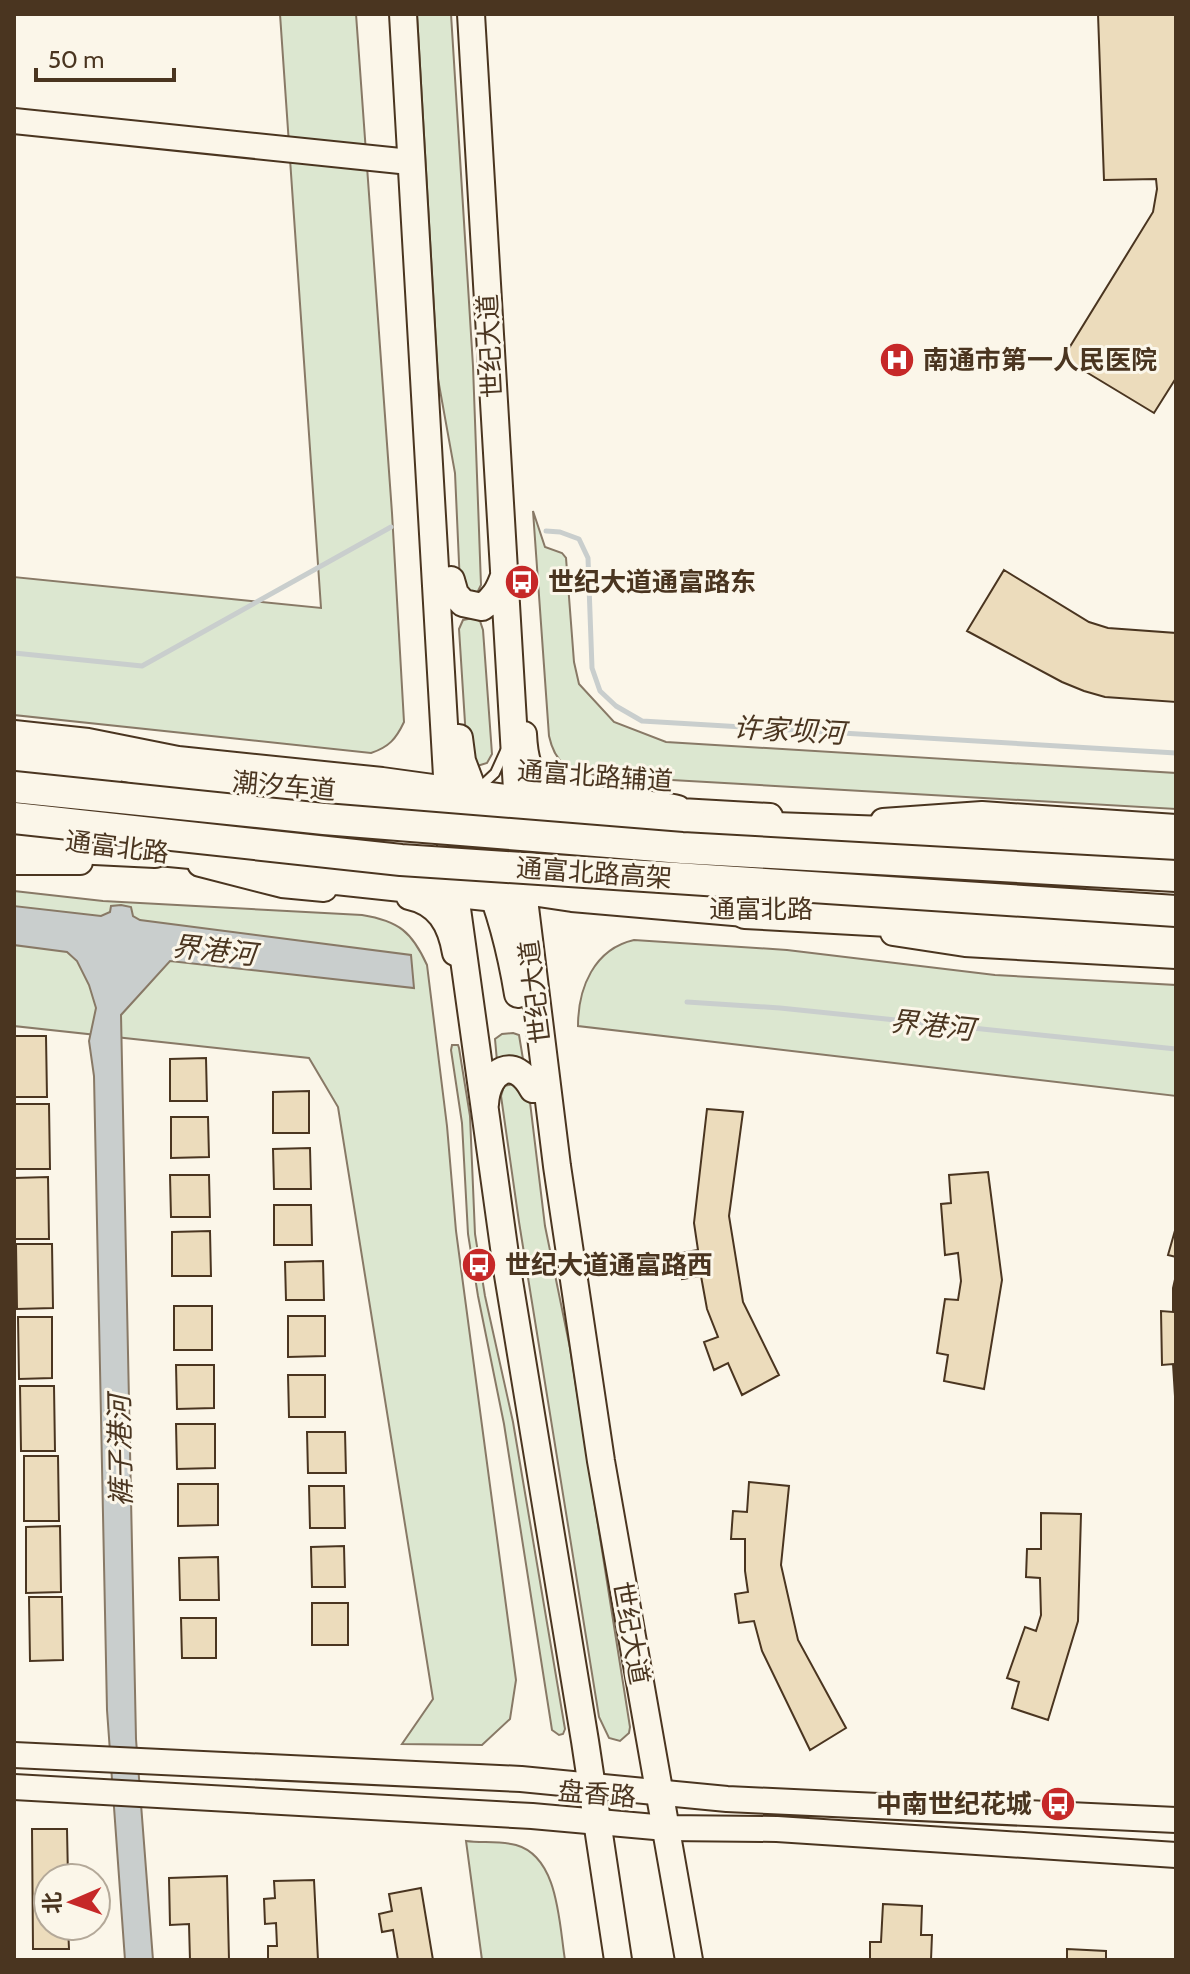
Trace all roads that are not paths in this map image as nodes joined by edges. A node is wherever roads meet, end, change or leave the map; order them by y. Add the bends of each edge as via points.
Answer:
1 (403, 14) edge
2 (471, 14) edge
3 (14, 121) edge
4 (410, 162) junction
5 (418, 291) junction
6 (451, 580) junction
7 (505, 586) junction
8 (14, 733) edge
9 (512, 733) junction
10 (14, 750) edge
11 (14, 771) edge
12 (14, 779) edge
13 (209, 783) junction
14 (311, 783) junction
15 (14, 787) edge
16 (569, 796) junction
17 (463, 798) junction
18 (396, 802) junction
19 (516, 804) junction
20 (688, 811) junction
21 (14, 818) edge
22 (746, 827) junction
23 (879, 827) junction
24 (1176, 827) edge
25 (14, 835) edge
26 (451, 835) junction
27 (14, 845) edge
28 (1176, 851) edge
29 (155, 852) junction
30 (1176, 859) edge
31 (14, 862) edge
32 (226, 870) junction
33 (1176, 876) edge
34 (522, 887) junction
35 (454, 888) junction
36 (493, 893) junction
37 (400, 895) junction
38 (572, 903) junction
39 (629, 908) junction
40 (1176, 911) edge
41 (745, 913) junction
42 (1176, 928) edge
43 (1176, 937) edge
44 (1176, 956) edge
45 (533, 1089) junction
46 (484, 1108) junction
47 (489, 1148) junction
48 (584, 1347) junction
49 (14, 1755) edge
50 (591, 1786) junction
51 (14, 1787) edge
52 (661, 1793) junction
53 (1176, 1820) edge
54 (597, 1821) junction
55 (666, 1828) junction
56 (1176, 1855) edge
57 (618, 1960) edge
58 (689, 1960) edge

1 - 4 main road
2 - 7 main road, 世纪大道
3 - 4 street
4 - 5 main road
5 - 6 main road via 445,449
5 - 17 main road
6 - 7 main road via 463,603 482,607
6 - 17 main road
7 - 9 main road, 世纪大道
7 - 16 street via 520,664 528,766 549,791
8 - 14 street via 88,741
9 - 17 lane via 495,773
9 - 19 main road, 世纪大道
10 - 13 highway via 86,758
11 - 13 main road via 141,786
12 - 18 lane, 潮汐车道 via 309,809
13 - 14 main road
14 - 18 main road
14 - 18 main road
15 - 33 highway, 通富北路高架, bridge via 651,846
16 - 19 lane
16 - 20 street via 657,803
17 - 18 main road
17 - 18 lane, 潮汐车道
17 - 19 main road
17 - 26 main road
17 - 34 main road
18 - 26 main road
19 - 20 street, 通富北路辅道
19 - 22 main road
19 - 34 main road, 世纪大道
20 - 22 street
20 - 23 street, 通富北路辅道
21 - 40 highway, 通富北路高架, bridge via 401,860
22 - 23 highway
22 - 30 main road via 844,843
23 - 24 street, 通富北路辅道 via 982,814
23 - 28 highway
25 - 29 main road, 通富北路
26 - 35 main road
26 - 36 main road via 472,857
27 - 29 highway
29 - 32 street
29 - 35 main road, 通富北路
31 - 32 street via 154,863
32 - 35 street
32 - 37 street via 282,885
34 - 36 main road, 通富北路
34 - 38 main road, 通富北路
34 - 48 main road, 世纪大道
35 - 36 main road, 通富北路
35 - 37 lane
35 - 46 main road
36 - 45 main road via 511,950
37 - 47 street via 422,900 448,924
38 - 39 main road, 通富北路
38 - 39 main road
39 - 41 main road, 通富北路
39 - 44 street via 965,944
41 - 42 main road, 通富北路 via 826,909
41 - 43 highway
45 - 46 main road via 526,1076 502,1070 486,1088
45 - 48 main road via 551,1222
46 - 47 main road
47 - 50 main road
48 - 52 main road, 世纪大道
49 - 50 street, 盘香路
50 - 52 street, 盘香路
50 - 54 main road
51 - 54 street, 盘香路
52 - 53 street, 盘香路
52 - 55 main road, 世纪大道
54 - 55 street, 盘香路
54 - 57 main road
55 - 56 street, 盘香路 via 777,1829
55 - 58 main road, 世纪大道

